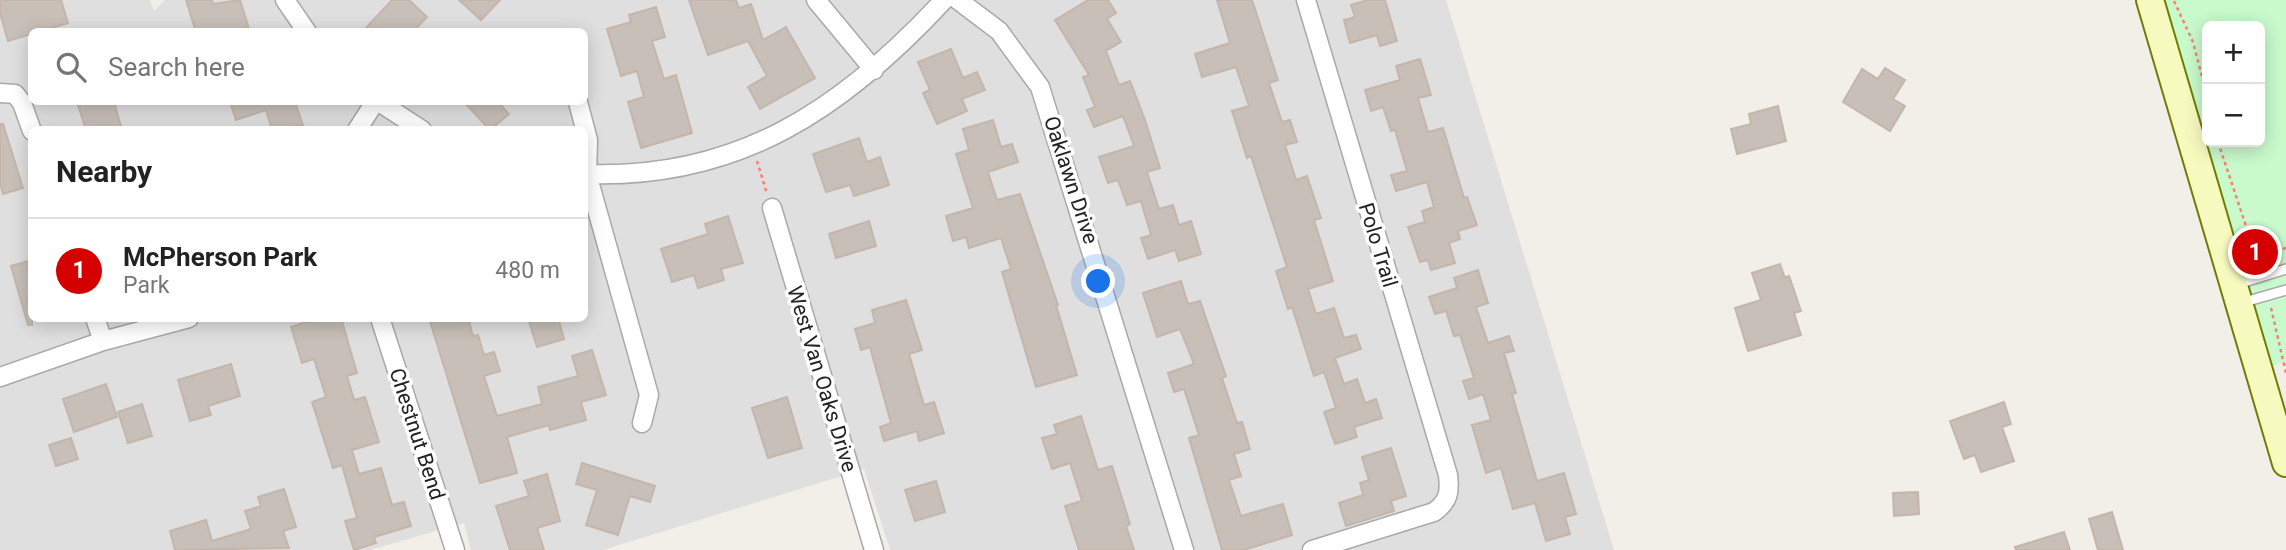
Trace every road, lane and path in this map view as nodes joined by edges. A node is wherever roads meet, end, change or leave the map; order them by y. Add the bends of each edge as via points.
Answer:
1 (285, 0) edge
2 (816, 0) edge
3 (944, 0) edge
4 (958, 0) edge
5 (1306, 0) edge
6 (2150, 0) edge
7 (2174, 0) edge
8 (304, 28) edge
9 (874, 70) junction
10 (2204, 84) edge
11 (8, 93) edge
12 (375, 105) edge
13 (382, 105) edge
14 (579, 105) edge
15 (29, 126) edge
16 (360, 126) edge
17 (416, 126) edge
18 (584, 126) edge
19 (752, 146) junction
20 (2220, 147) edge
21 (588, 174) edge
22 (588, 181) edge
23 (772, 208) joint
24 (2286, 248) edge
25 (2256, 257) junction
26 (2259, 267) dead end
27 (2286, 269) edge
28 (2286, 290) edge
29 (2236, 294) junction
30 (2269, 300) dead end
31 (96, 322) edge
32 (174, 322) edge
33 (381, 322) edge
34 (103, 341) junction
35 (2286, 373) edge
36 (0, 377) edge
37 (642, 423) dead end
38 (2286, 463) edge
39 (455, 550) edge
40 (874, 550) edge
41 (1184, 550) edge
42 (1312, 550) edge

1 - 8 street
2 - 9 street
3 - 9 street
4 - 41 street, Oaklawn Drive via 999,31 1041,87
5 - 42 street, Polo Trail via 1450,490 1446,503 1434,512
6 - 29 main road
7 - 10 path via 2193,42
9 - 19 street via 813,114
11 - 15 street
12 - 16 street
13 - 17 street
14 - 18 street
19 - 21 street via 692,166
19 - 23 path
20 - 25 path
22 - 37 street via 649,395
23 - 40 street, West Van Oaks Drive
24 - 25 path
25 - 26 path
27 - 29 lane
28 - 29 lane
29 - 38 main road
30 - 35 path
31 - 34 street
32 - 34 street
33 - 39 street, Chestnut Bend
34 - 36 street

